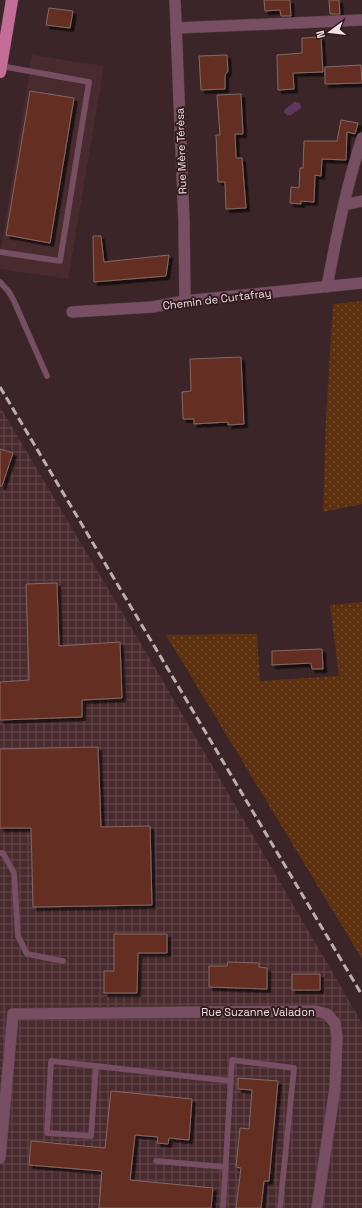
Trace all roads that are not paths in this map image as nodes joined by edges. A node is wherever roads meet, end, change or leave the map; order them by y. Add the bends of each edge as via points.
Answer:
1 (12, 0) edge
2 (175, 0) edge
3 (362, 20) edge
4 (176, 28) junction
5 (0, 69) edge
6 (362, 138) edge
7 (362, 201) edge
8 (344, 205) junction
9 (0, 252) edge
10 (0, 282) edge
11 (362, 283) edge
12 (327, 287) junction
13 (185, 301) junction
14 (72, 312) dead end
15 (47, 376) dead end
16 (0, 853) edge
17 (63, 961) dead end
18 (96, 1066) junction
19 (231, 1080) junction
20 (0, 1158) edge
21 (156, 1161) dead end
22 (226, 1167) junction
23 (223, 1208) edge
24 (280, 1208) edge
25 (317, 1208) edge

1 - 5 main road
2 - 4 street, Rue Mère Térèsa
3 - 4 street
4 - 13 street, Rue Mère Térèsa
5 - 9 lane via 89,82 60,261
6 - 8 street
7 - 8 street
8 - 12 street
10 - 15 lane via 14,301
11 - 12 street, Chemin de Curtafray
12 - 13 street, Chemin de Curtafray
13 - 14 street, Chemin de Curtafray via 152,307
16 - 17 lane via 3,853 14,873 18,936 27,954
18 - 18 lane via 51,1061 47,1133 91,1136
18 - 19 lane
19 - 22 lane
19 - 24 lane via 232,1060 294,1068
20 - 25 street, Rue Suzanne Valadon via 13,1014 316,1011 327,1014 335,1023 337,1037 335,1088
21 - 22 lane
22 - 23 lane

